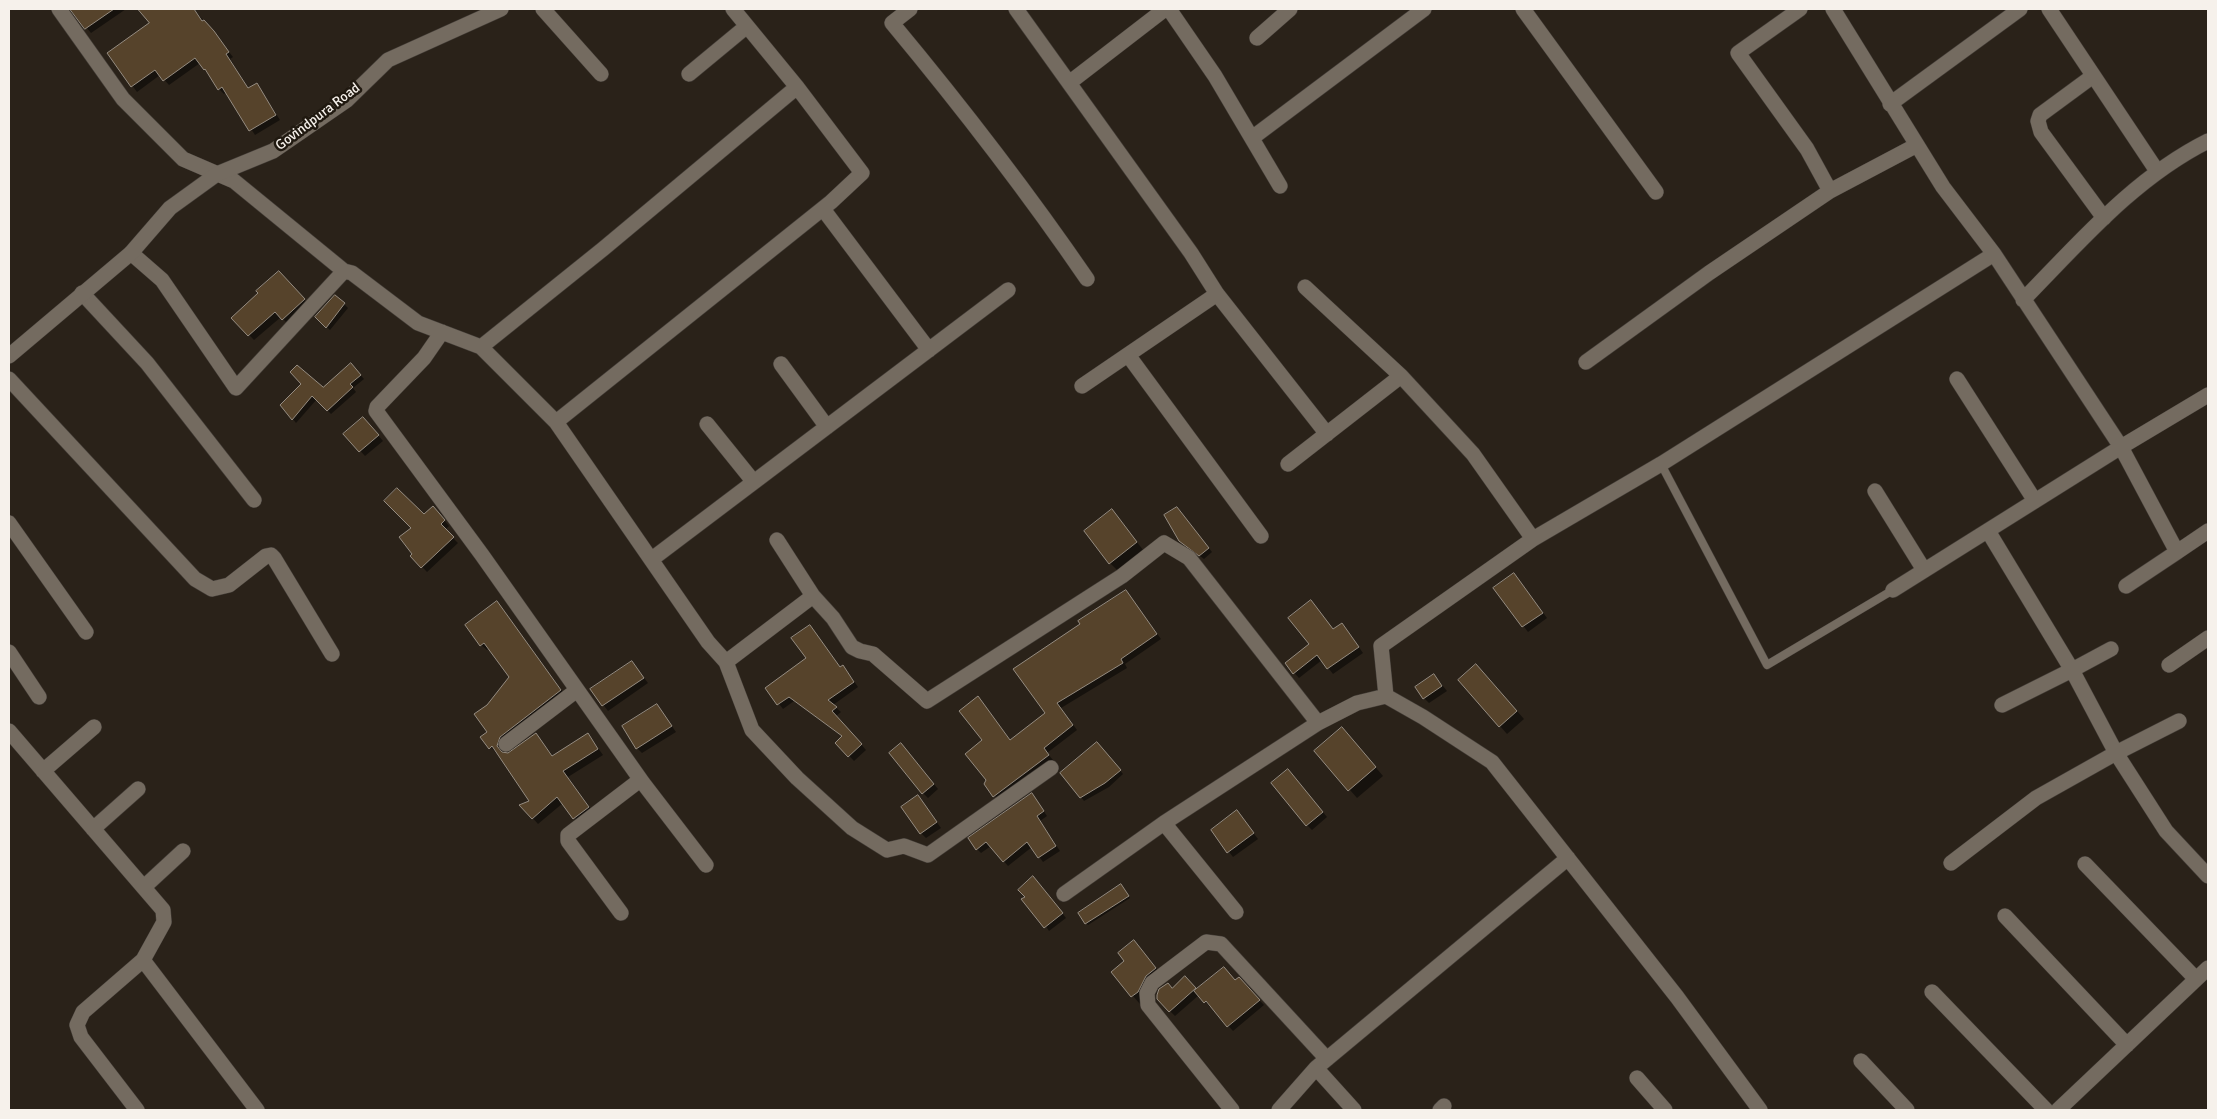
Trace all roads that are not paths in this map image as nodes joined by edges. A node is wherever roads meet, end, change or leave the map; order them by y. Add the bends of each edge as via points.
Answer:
1 (59, 9) edge
2 (501, 9) edge
3 (543, 9) edge
4 (733, 9) edge
5 (910, 9) edge
6 (1016, 9) edge
7 (1166, 9) edge
8 (1169, 9) edge
9 (1290, 9) edge
10 (1424, 9) edge
11 (1523, 9) edge
12 (1800, 9) edge
13 (1833, 9) edge
14 (2020, 9) edge
15 (2049, 9) edge
16 (747, 26) junction
17 (1257, 38) dead end
18 (601, 74) dead end
19 (689, 74) dead end
20 (2093, 76) junction
21 (1069, 83) junction
22 (798, 87) junction
23 (1890, 104) junction
24 (1252, 138) junction
25 (2208, 141) edge
26 (1917, 145) junction
27 (2157, 171) junction
28 (217, 174) junction
29 (1280, 186) dead end
30 (1830, 191) junction
31 (1656, 192) dead end
32 (823, 209) junction
33 (2104, 218) junction
34 (131, 253) junction
35 (1994, 254) junction
36 (344, 270) junction
37 (1087, 279) dead end
38 (1305, 287) dead end
39 (1008, 290) dead end
40 (82, 293) junction
41 (1217, 294) junction
42 (2023, 300) junction
43 (442, 332) junction
44 (481, 347) junction
45 (929, 350) junction
46 (1128, 355) junction
47 (9, 356) edge
48 (1586, 362) dead end
49 (781, 364) dead end
50 (1401, 376) junction
51 (9, 379) edge
52 (1958, 379) dead end
53 (1082, 386) dead end
54 (2208, 395) edge
55 (556, 422) junction
56 (707, 424) dead end
57 (827, 427) junction
58 (1326, 434) junction
59 (2121, 447) junction
60 (1288, 464) dead end
61 (1661, 464) junction
62 (753, 481) junction
63 (1875, 491) dead end
64 (254, 500) dead end
65 (2035, 501) junction
66 (9, 523) edge
67 (1988, 531) junction
68 (2208, 531) edge
69 (1261, 536) dead end
70 (1533, 539) junction
71 (777, 540) dead end
72 (2177, 552) junction
73 (652, 559) junction
74 (1924, 570) junction
75 (2126, 586) dead end
76 (1893, 590) joint
77 (813, 596) junction
78 (86, 632) dead end
79 (2208, 638) edge
80 (2111, 649) dead end
81 (9, 652) edge
82 (332, 654) dead end
83 (726, 662) junction
84 (2169, 664) dead end
85 (2072, 670) junction
86 (577, 690) junction
87 (1386, 696) junction
88 (39, 697) dead end
89 (2002, 706) dead end
90 (2179, 721) dead end
91 (1318, 722) junction
92 (94, 727) dead end
93 (9, 731) edge
94 (506, 744) dead end
95 (2116, 752) junction
96 (1051, 768) dead end
97 (43, 771) junction
98 (640, 780) junction
99 (138, 789) dead end
100 (1164, 823) junction
101 (93, 829) junction
102 (183, 851) dead end
103 (1568, 858) junction
104 (1951, 863) dead end
105 (2084, 864) dead end
106 (706, 865) dead end
107 (2208, 876) edge
108 (144, 887) junction
109 (1064, 894) dead end
110 (1236, 912) dead end
111 (621, 913) dead end
112 (2005, 916) dead end
113 (143, 960) junction
114 (2208, 968) edge
115 (2196, 979) junction
116 (1932, 992) dead end
117 (2127, 1045) junction
118 (1861, 1061) dead end
119 (1321, 1064) junction
120 (1637, 1078) dead end
121 (137, 1110) edge
122 (257, 1110) edge
123 (1232, 1110) edge
124 (1279, 1110) edge
125 (1354, 1110) edge
126 (1665, 1110) edge
127 (1760, 1110) edge
128 (1908, 1110) edge
129 (2046, 1110) edge
130 (2058, 1110) edge

1 - 28 street via 123,100 183,159
2 - 28 street, Govindpura Road via 388,60 347,100 273,151
3 - 18 street
4 - 16 street
5 - 37 street via 892,23 1034,201
6 - 21 street
7 - 21 street
8 - 24 street
9 - 17 street
10 - 24 street
11 - 31 street
12 - 30 street via 1738,53 1807,148
13 - 23 street
14 - 23 street
15 - 20 street
16 - 19 street
16 - 22 street
20 - 27 street
20 - 33 street via 2040,115 2038,122
21 - 41 street
22 - 32 street via 862,173
22 - 44 street
23 - 26 street
24 - 29 street
25 - 27 street
26 - 30 street
26 - 35 street via 1943,187
27 - 33 street
28 - 34 street, Govindpura Road via 170,208
28 - 36 street via 234,181
30 - 48 street via 1709,272
32 - 45 street
32 - 55 street
33 - 42 street
34 - 36 street via 162,280 236,388
34 - 40 street, Govindpura Road
35 - 42 street
35 - 61 street
36 - 43 street via 418,323
38 - 50 street
39 - 45 street
40 - 47 street, Govindpura Road
40 - 64 street via 147,364
41 - 46 street
41 - 58 street
42 - 59 street
43 - 44 street
43 - 86 street via 424,358 376,411
44 - 55 street
45 - 57 street
46 - 53 street
46 - 69 street
49 - 57 street
50 - 58 street
50 - 70 street via 1473,454
51 - 82 street via 195,579 212,589 229,585 271,555
52 - 65 street
54 - 59 street
55 - 73 street
56 - 62 street
57 - 62 street
58 - 60 street
59 - 65 street
59 - 72 street
61 - 70 street
61 - 76 lane via 1767,665
62 - 73 street
63 - 74 street
65 - 67 street
66 - 78 street
67 - 74 street
67 - 85 street
68 - 72 street
70 - 87 street via 1381,646
71 - 77 street
72 - 75 street
73 - 83 street via 708,642
74 - 76 street
77 - 83 street
77 - 91 street via 833,618 852,647 873,654 927,701 1122,576 1164,543 1189,558
79 - 84 street
80 - 85 street
81 - 88 street
83 - 96 street via 752,730 845,822 888,850 904,846 928,855
85 - 89 street
85 - 95 street
86 - 94 street
86 - 98 street
87 - 91 street via 1357,703
87 - 103 street via 1423,716 1492,762
90 - 95 street
91 - 100 street
92 - 97 street
93 - 97 street
95 - 104 street via 2036,798
95 - 107 street via 2166,831
97 - 101 street
98 - 106 street
98 - 111 street via 568,835 568,840
99 - 101 street
100 - 109 street
100 - 110 street
101 - 108 street
102 - 108 street
103 - 119 street
103 - 127 street via 1677,996
105 - 115 street
108 - 113 street via 163,910 164,922
112 - 117 street
113 - 121 street via 82,1012 77,1025 80,1037
113 - 122 street
114 - 115 street
115 - 117 street
116 - 129 street
117 - 130 street
118 - 128 street
119 - 123 street via 1221,944 1206,942 1152,983 1147,993 1148,1005
119 - 124 street
119 - 125 street
120 - 126 street

